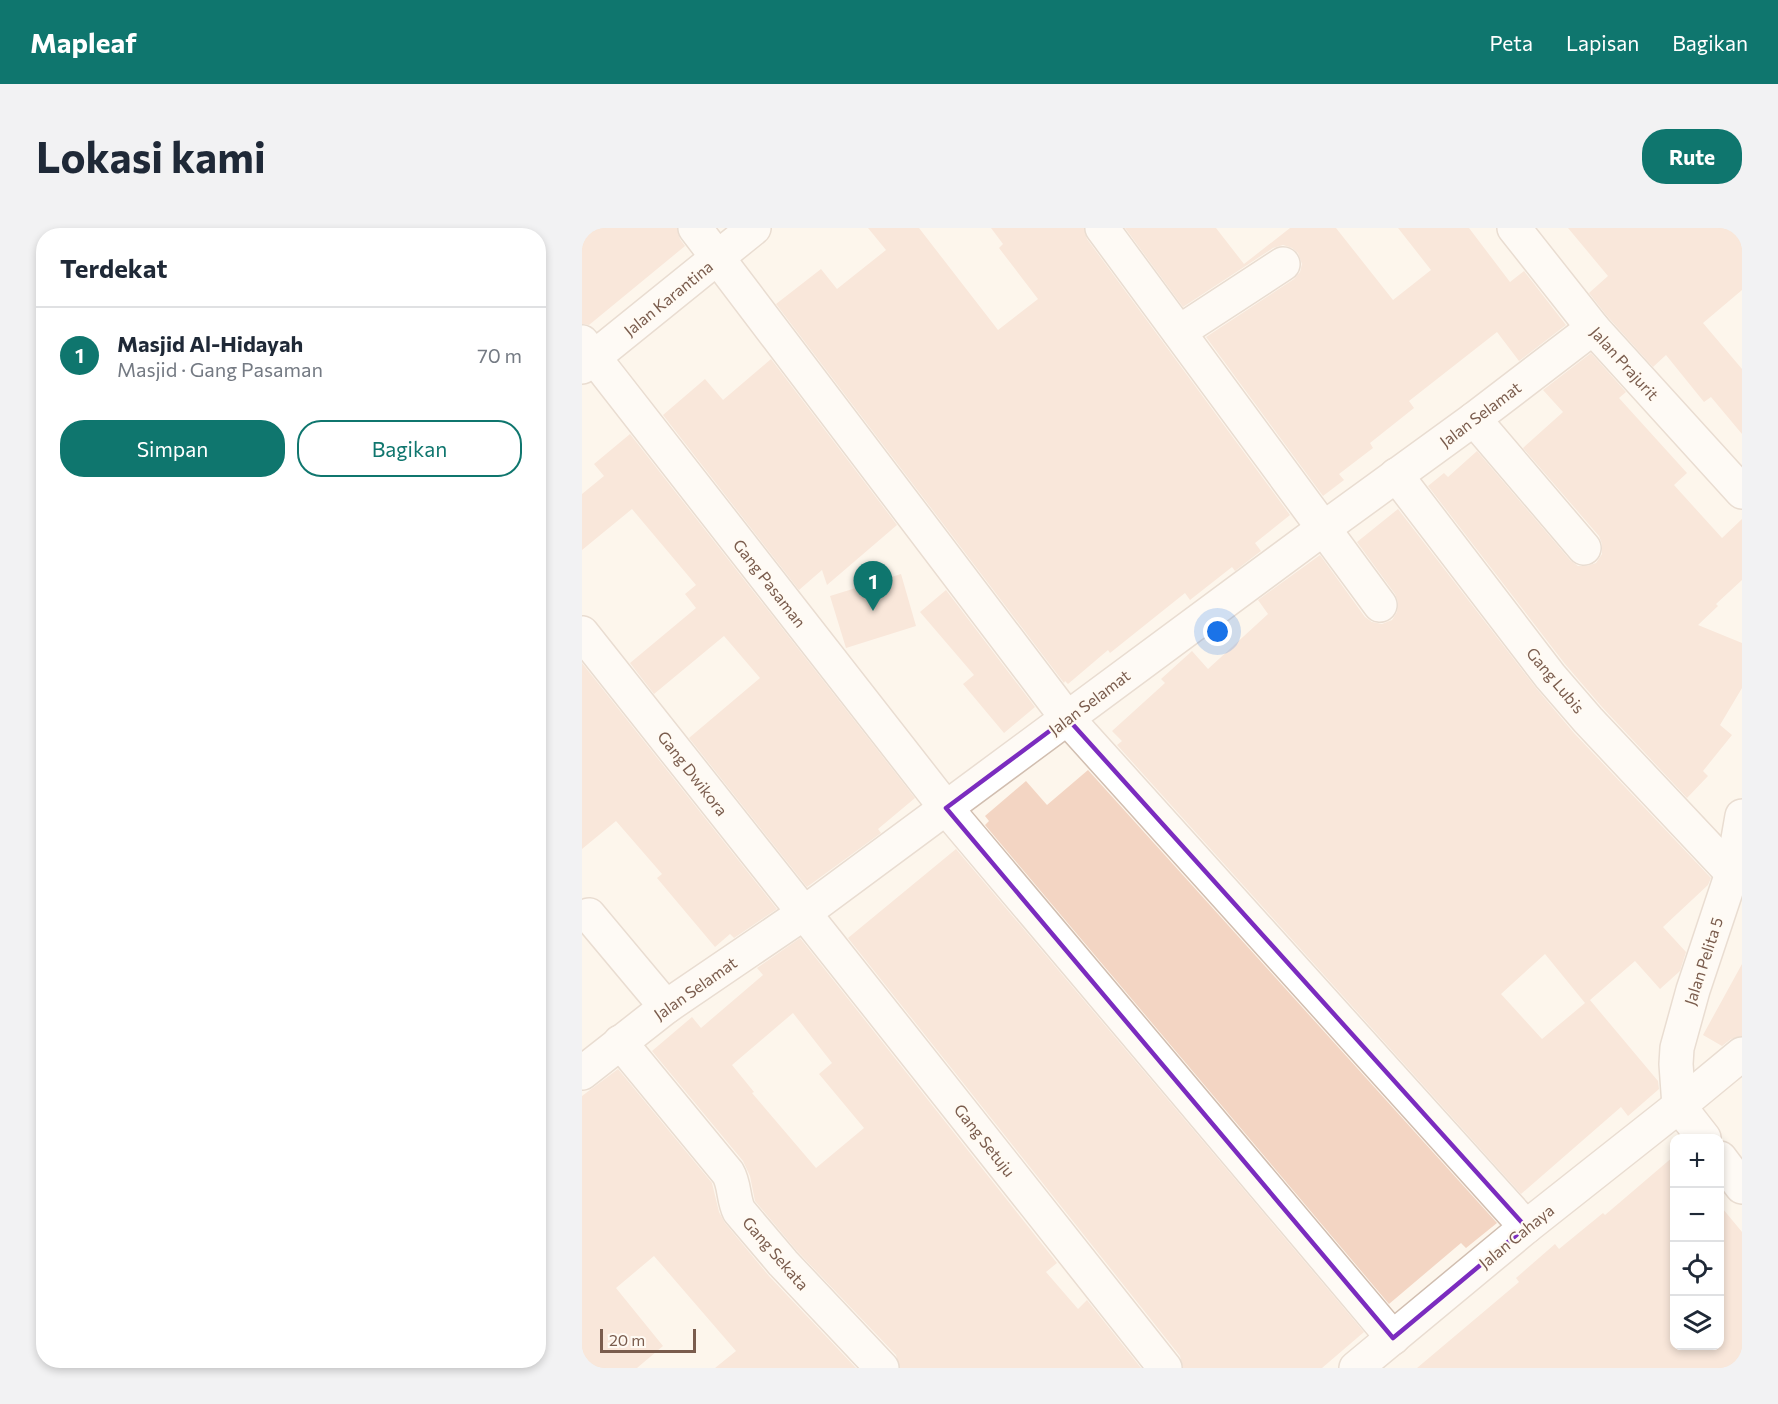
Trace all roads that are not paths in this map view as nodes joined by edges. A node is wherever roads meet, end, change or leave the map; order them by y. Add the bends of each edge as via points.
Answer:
1 (695, 228) edge
2 (754, 228) edge
3 (1102, 228) edge
4 (1514, 228) edge
5 (717, 259) junction
6 (1283, 264) dead end
7 (1593, 328) junction
8 (1179, 333) junction
9 (586, 356) edge
10 (1474, 419) junction
11 (1396, 475) junction
12 (1742, 492) edge
13 (1324, 528) junction
14 (1584, 548) dead end
15 (1380, 605) dead end
16 (582, 633) edge
17 (1067, 718) junction
18 (946, 808) junction
19 (1742, 816) edge
20 (1732, 873) junction
21 (804, 913) junction
22 (589, 915) dead end
23 (666, 1007) junction
24 (620, 1042) junction
25 (1742, 1054) edge
26 (582, 1072) edge
27 (1679, 1107) junction
28 (1701, 1134) edge
29 (1724, 1164) edge
30 (1742, 1187) edge
31 (1526, 1227) junction
32 (1393, 1338) junction
33 (882, 1368) edge
34 (1165, 1368) edge
35 (1356, 1368) edge

1 - 5 street
2 - 5 street, Jalan Karantina
3 - 8 street
4 - 7 street, Jalan Prajurit
5 - 9 street, Jalan Karantina
5 - 17 street
6 - 8 street
7 - 10 street, Jalan Selamat
7 - 12 street, Jalan Prajurit
8 - 13 street
9 - 18 street, Gang Pasaman
10 - 11 street, Jalan Selamat
10 - 14 street
11 - 13 street, Jalan Selamat
11 - 20 street, Gang Lubis via 1550,676
13 - 15 street
13 - 17 street, Jalan Selamat
16 - 21 street, Gang Dwikora
17 - 18 street, Jalan Selamat
17 - 31 street
18 - 21 street, Jalan Selamat
18 - 32 street, Gang Pasaman
19 - 20 street, Jalan Pelita 5
20 - 27 street, Jalan Pelita 5 via 1677,1048
21 - 23 street, Jalan Selamat
21 - 34 street, Gang Setuju
22 - 23 street
23 - 24 street, Jalan Selamat
24 - 26 street, Jalan Selamat
24 - 33 street, Gang Sekata via 728,1173 738,1211
25 - 27 street, Jalan Cahaya
27 - 28 street
27 - 31 street, Jalan Cahaya
29 - 30 street
31 - 32 street, Jalan Cahaya
32 - 35 street, Jalan Cahaya

